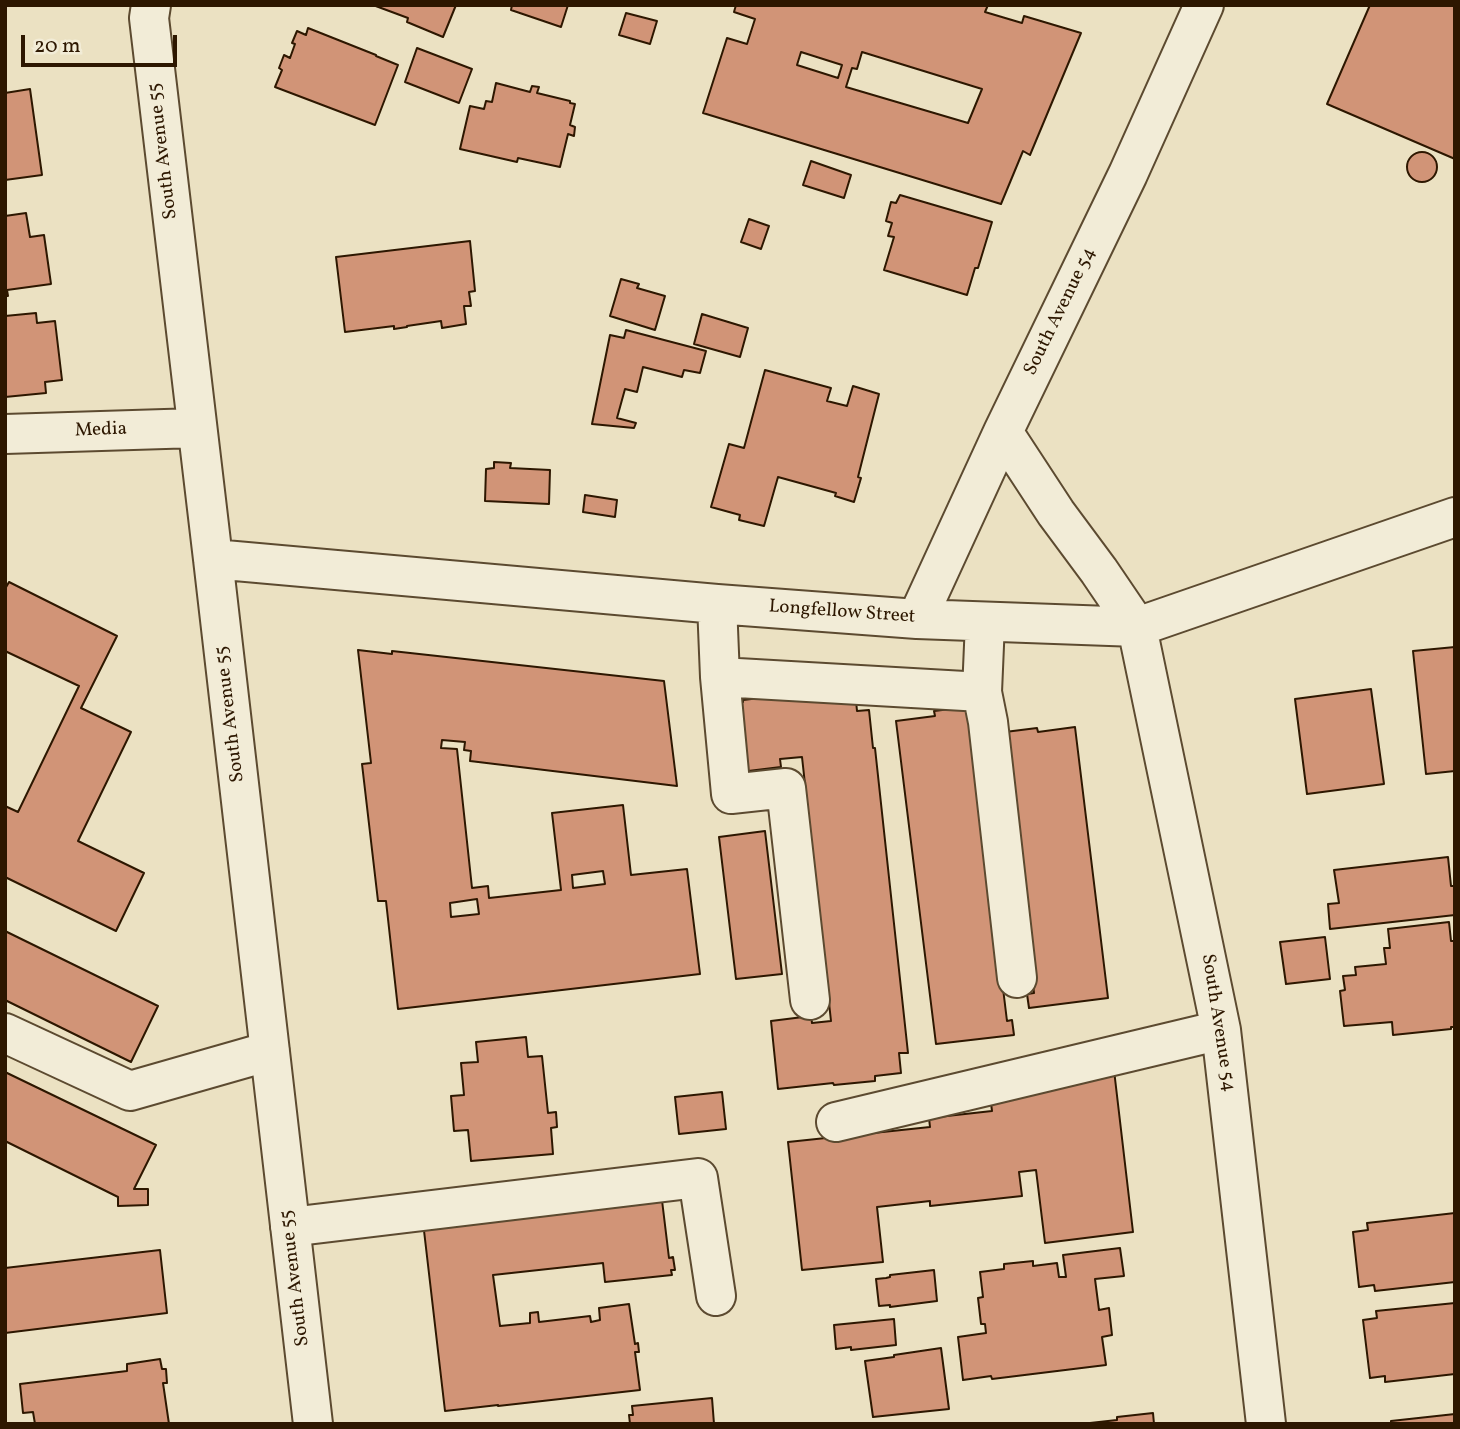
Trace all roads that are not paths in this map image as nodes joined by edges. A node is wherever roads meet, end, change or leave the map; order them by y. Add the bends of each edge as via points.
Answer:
1 (151, 5) edge
2 (1204, 5) edge
3 (197, 428) junction
4 (1003, 432) junction
5 (5, 434) edge
6 (1455, 517) edge
7 (213, 559) junction
8 (717, 604) junction
9 (917, 619) junction
10 (985, 622) junction
11 (1137, 627) junction
12 (720, 677) junction
13 (982, 692) junction
14 (1017, 978) dead end
15 (810, 1000) dead end
16 (1222, 1030) junction
17 (5, 1033) edge
18 (270, 1051) junction
19 (836, 1122) dead end
20 (290, 1227) junction
21 (716, 1296) dead end
22 (313, 1424) edge
23 (1266, 1424) edge

1 - 3 street, South Avenue 55
2 - 4 street, South Avenue 54
3 - 5 street, Media
3 - 7 street, South Avenue 55
4 - 9 street, South Avenue 54
4 - 11 street
6 - 11 street, Longfellow Street
7 - 8 street, Longfellow Street
7 - 18 street, South Avenue 55
8 - 9 street, Longfellow Street
8 - 12 street
9 - 10 street, Longfellow Street
10 - 11 street, Longfellow Street
10 - 13 street
11 - 16 street, South Avenue 54
12 - 13 street
12 - 15 street via 731,794 786,788
13 - 14 street
16 - 19 street
16 - 23 street, South Avenue 54
17 - 18 street via 130,1091
18 - 20 street, South Avenue 55
20 - 21 street via 698,1178
20 - 22 street, South Avenue 55

